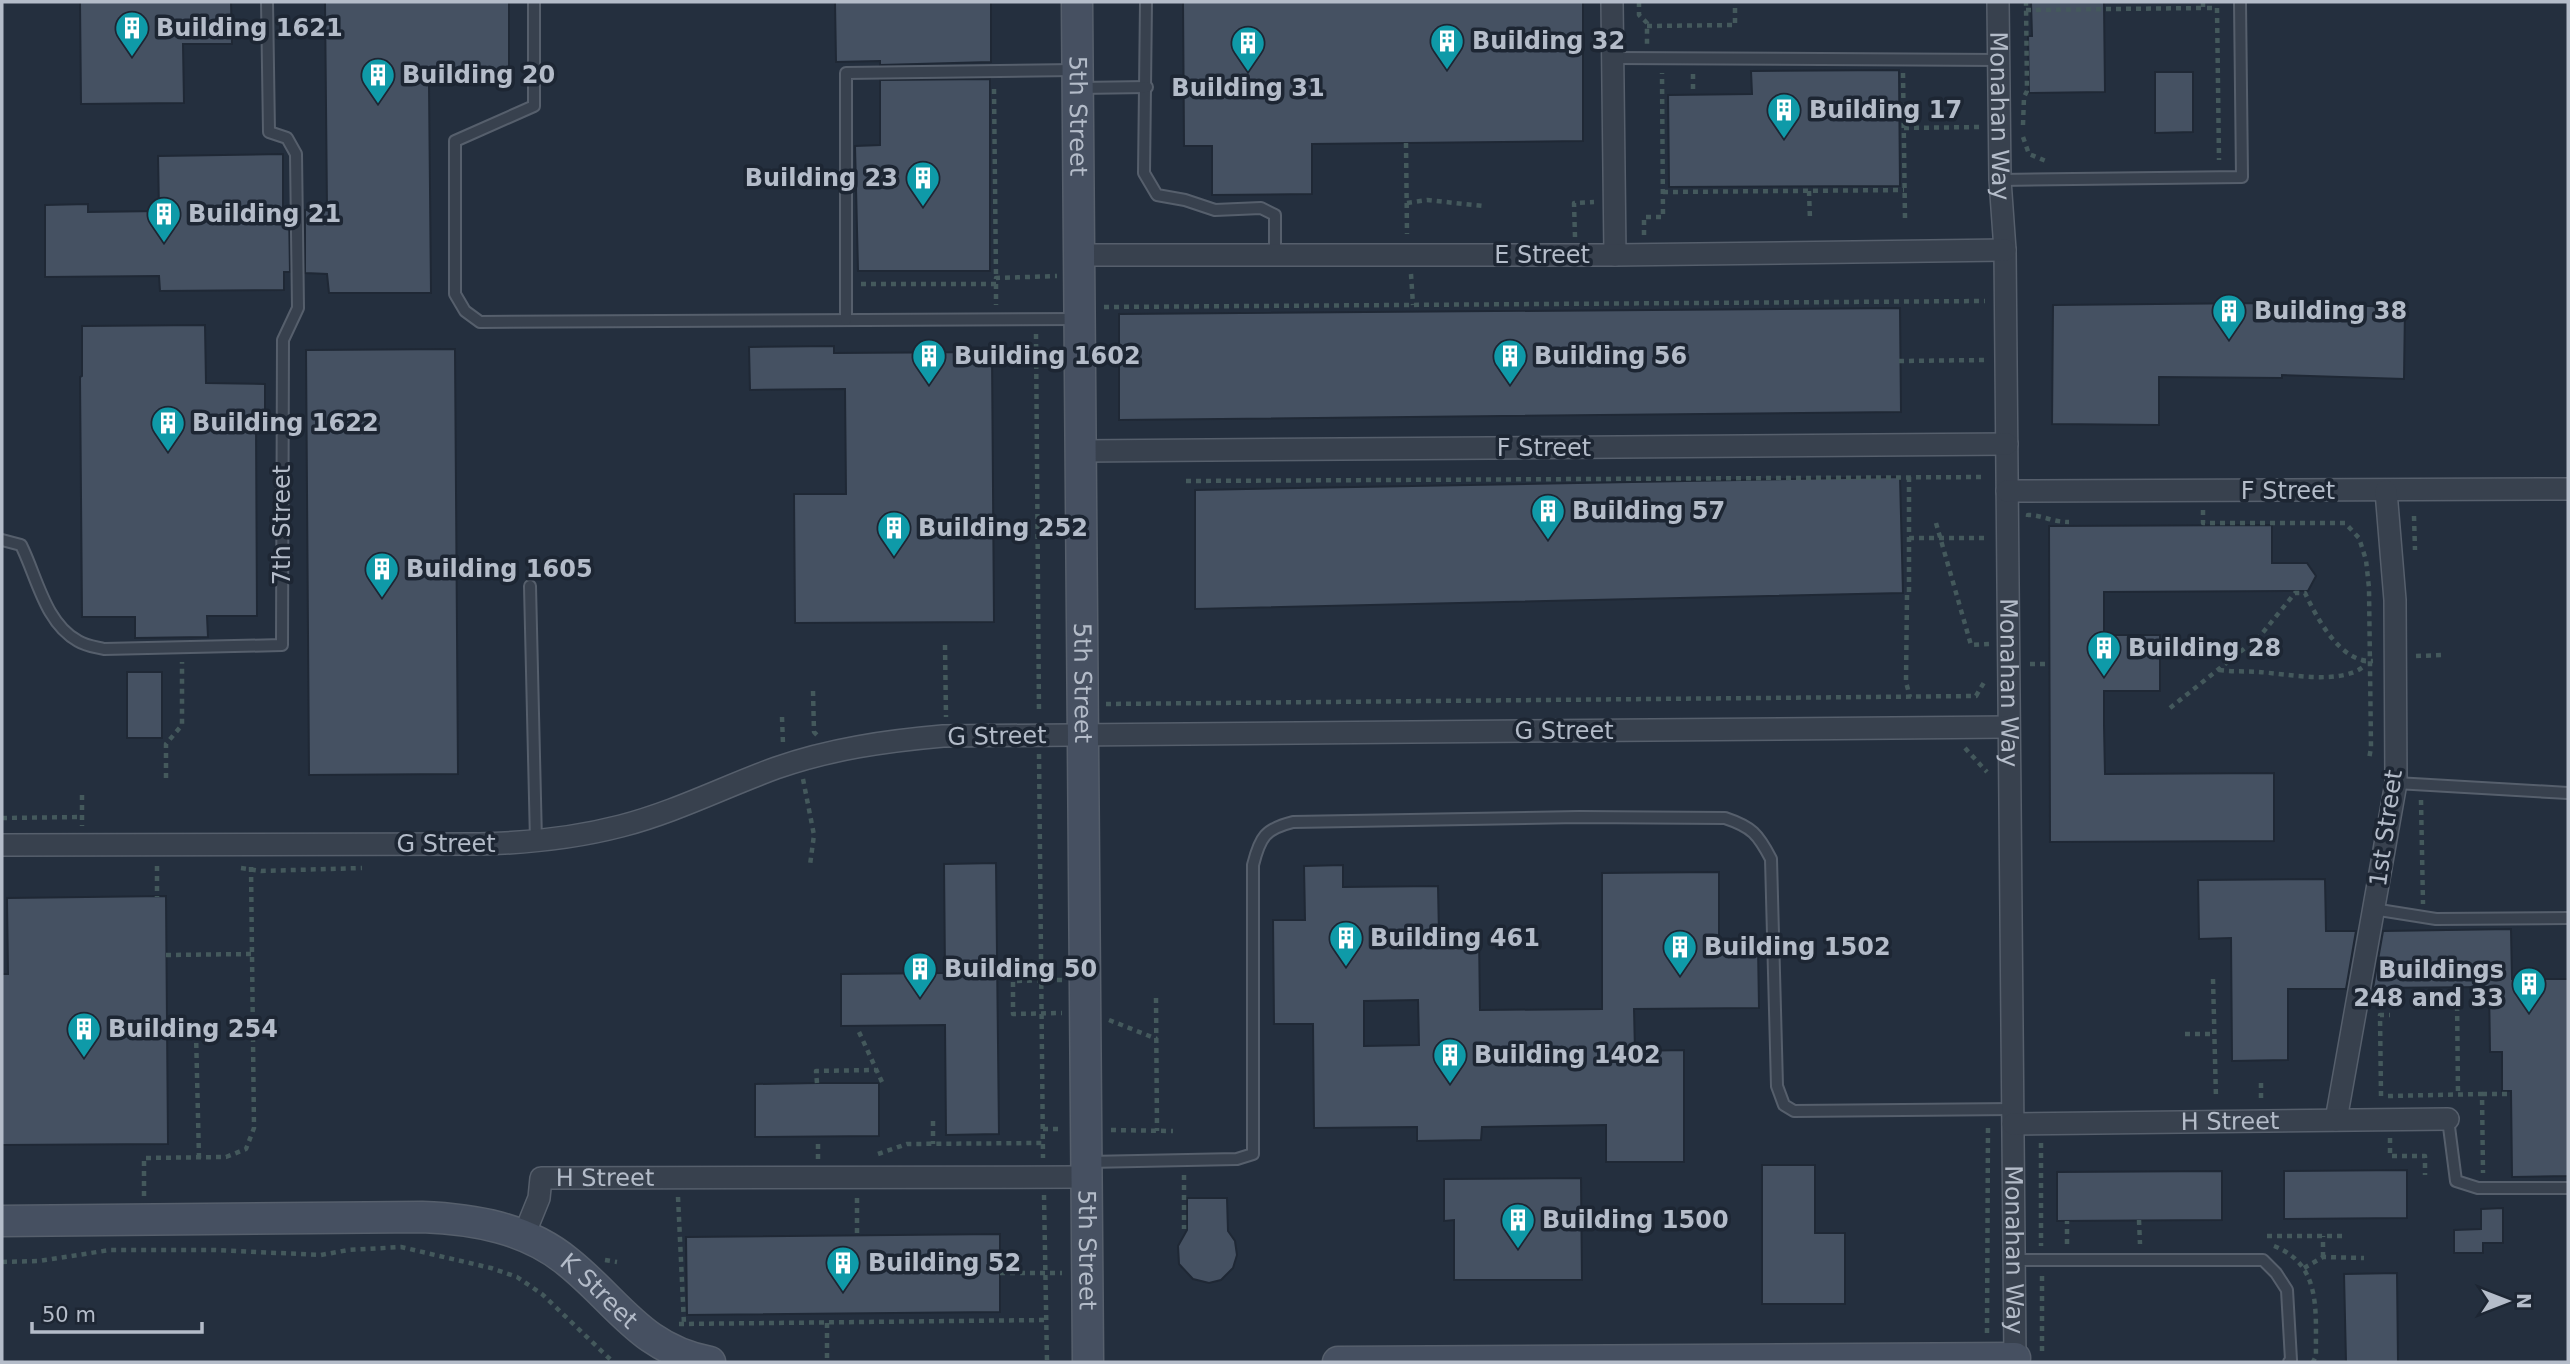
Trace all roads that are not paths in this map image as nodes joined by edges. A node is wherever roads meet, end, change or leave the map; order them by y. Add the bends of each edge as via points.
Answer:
1 (267, 2) edge
2 (534, 2) edge
3 (1077, 2) edge
4 (1146, 2) edge
5 (1612, 2) edge
6 (1998, 2) edge
7 (2240, 2) edge
8 (1613, 58) junction
9 (1999, 60) junction
10 (1078, 79) junction
11 (1147, 87) junction
12 (2000, 180) junction
13 (2005, 250) junction
14 (1275, 255) junction
15 (1615, 255) junction
16 (1070, 265) junction
17 (1090, 313) junction
18 (846, 320) junction
19 (2007, 444) junction
20 (1082, 452) junction
21 (2568, 489) edge
22 (1998, 490) junction
23 (2386, 491) junction
24 (2, 540) edge
25 (530, 586) dead end
26 (2009, 727) junction
27 (1084, 734) junction
28 (2396, 783) junction
29 (2568, 793) edge
30 (536, 841) junction
31 (2, 845) edge
32 (2374, 909) junction
33 (2568, 918) edge
34 (2013, 1116) junction
35 (2448, 1119) joint
36 (2336, 1120) junction
37 (1087, 1169) junction
38 (2568, 1188) edge
39 (2, 1221) edge
40 (524, 1235) junction
41 (2014, 1260) junction
42 (699, 1359) edge
43 (2024, 1361) edge
44 (1088, 1362) edge
45 (1338, 1362) edge
46 (2289, 1362) edge

1 - 24 lane, 7th Street via 269,132 287,138 296,154 298,307 283,340 282,645 104,649 80,643 62,630 21,545
2 - 18 lane via 534,106 454,141 455,294 465,311 480,322
3 - 10 street, 5th Street
4 - 11 lane
5 - 8 street
6 - 9 street, Monahan Way
7 - 12 lane via 2242,177
8 - 9 lane
8 - 15 street
9 - 12 street, Monahan Way
10 - 11 lane
10 - 16 street, 5th Street
10 - 18 lane via 846,73
11 - 14 lane via 1144,173 1157,195 1215,210 1261,208 1275,215
12 - 13 street, Monahan Way
13 - 15 street, E Street
13 - 19 street, Monahan Way
14 - 15 street, E Street
14 - 16 street, E Street
16 - 17 street, 5th Street
17 - 18 lane via 1036,319
17 - 20 street, 5th Street
19 - 20 street, F Street
19 - 22 street, Monahan Way
20 - 27 street, 5th Street
21 - 23 street, F Street
22 - 23 street, F Street
22 - 26 street, Monahan Way
23 - 28 street, 1st Street via 2395,600
25 - 30 lane
26 - 27 street, G Street
26 - 34 street, Monahan Way
27 - 30 street, G Street via 943,736 833,752 775,769 647,819
27 - 37 street, 5th Street
28 - 29 lane
28 - 32 street, 1st Street
30 - 31 street, G Street
32 - 33 lane via 2436,919
32 - 36 street, 1st Street
34 - 36 street, H Street via 2040,1124
34 - 37 lane via 1794,1111 1784,1105 1777,1086 1771,859 1746,825 1725,818 1579,817 1293,822 1272,827 1258,844 1252,865 1253,1154 1237,1159
34 - 41 street, Monahan Way
35 - 36 street, H Street
35 - 38 lane via 2456,1181 2478,1188
37 - 40 street, H Street via 1044,1177 541,1178 539,1198
37 - 44 street, 5th Street
39 - 40 street via 433,1217
40 - 42 street, K Street via 568,1262 641,1332
41 - 43 street, Monahan Way
41 - 46 lane via 2263,1260 2287,1290
43 - 45 street

